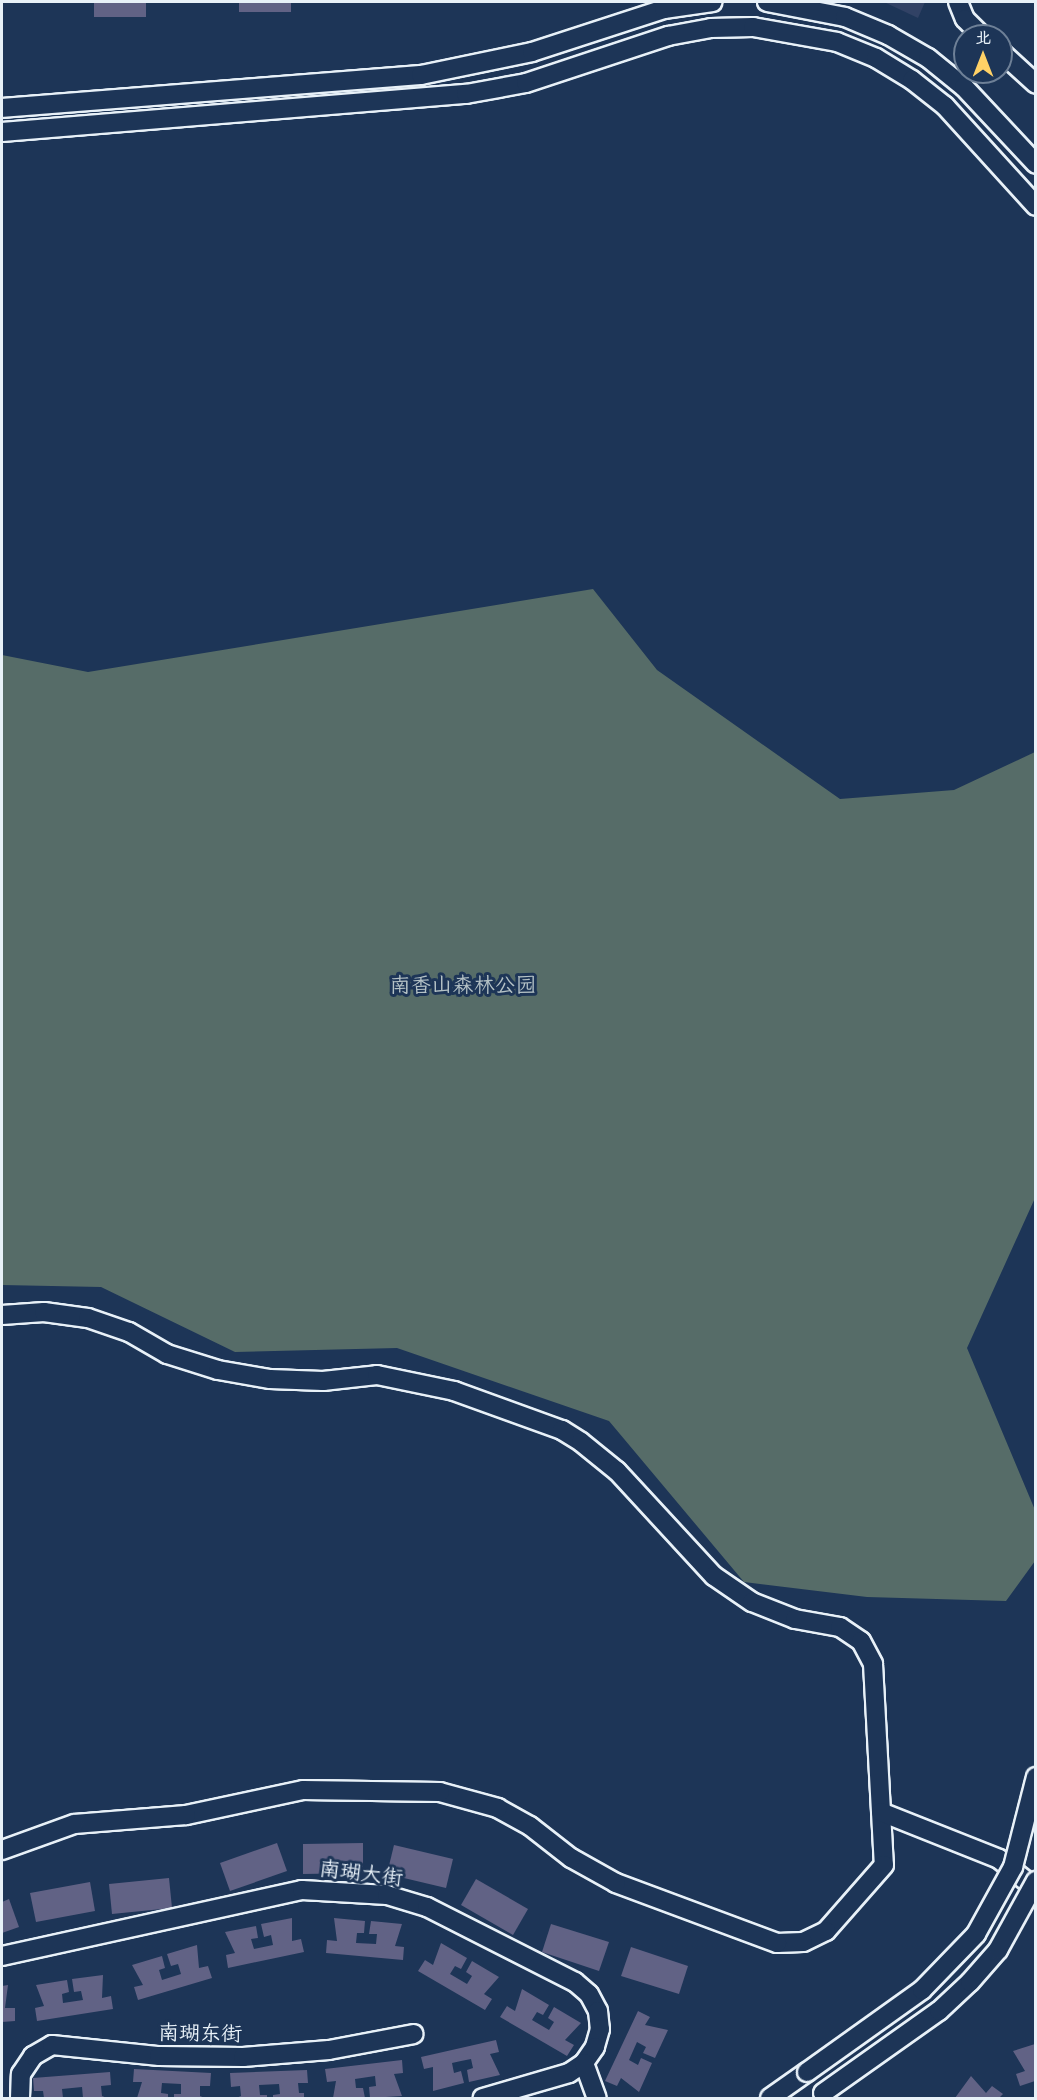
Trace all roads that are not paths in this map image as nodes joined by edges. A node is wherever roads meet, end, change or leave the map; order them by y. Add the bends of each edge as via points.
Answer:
1 (713, 2) edge
2 (767, 2) edge
3 (958, 2) edge
4 (970, 24) edge
5 (1013, 63) edge
6 (1035, 84) edge
7 (2, 108) edge
8 (2, 132) edge
9 (1035, 164) edge
10 (1035, 206) edge
11 (2, 1315) edge
12 (1035, 1777) edge
13 (881, 1812) junction
14 (2, 1850) edge
15 (1035, 1881) edge
16 (1035, 1889) edge
17 (2, 1956) edge
18 (414, 2034) dead end
19 (584, 2063) junction
20 (819, 2096) edge
21 (20, 2098) edge
22 (483, 2098) edge
23 (597, 2098) edge
24 (770, 2098) edge

1 - 7 street via 664,9 532,52 421,75
2 - 9 street via 845,17 928,58 964,87
3 - 4 street
5 - 6 street
8 - 10 street via 466,94 526,83 668,36 711,28 753,27 796,31 837,42 876,58 912,80 945,106
11 - 13 street via 44,1312 88,1318 129,1332 167,1353 218,1370 270,1379 324,1381 376,1375 432,1386 562,1430 617,1471 714,1576 752,1602 795,1619 840,1627 861,1641 873,1664
12 - 24 street, bridge via 1013,1867 976,1935 922,1990
13 - 14 street via 884,1865 826,1931 803,1942 777,1943 616,1883 571,1858 498,1808 440,1792 303,1791 186,1815 74,1824
13 - 16 street via 999,1859
15 - 20 street, bridge via 1009,1932 970,1983 939,2011
17 - 19 street, 南瑚大街 via 260,1896 302,1890 387,1895 428,1906 575,1982 589,1994 598,2011 597,2038
18 - 21 street, 南瑚东街 via 329,2050 243,2057 159,2056 52,2045 33,2055 21,2074
19 - 22 street via 569,2073
19 - 23 street

